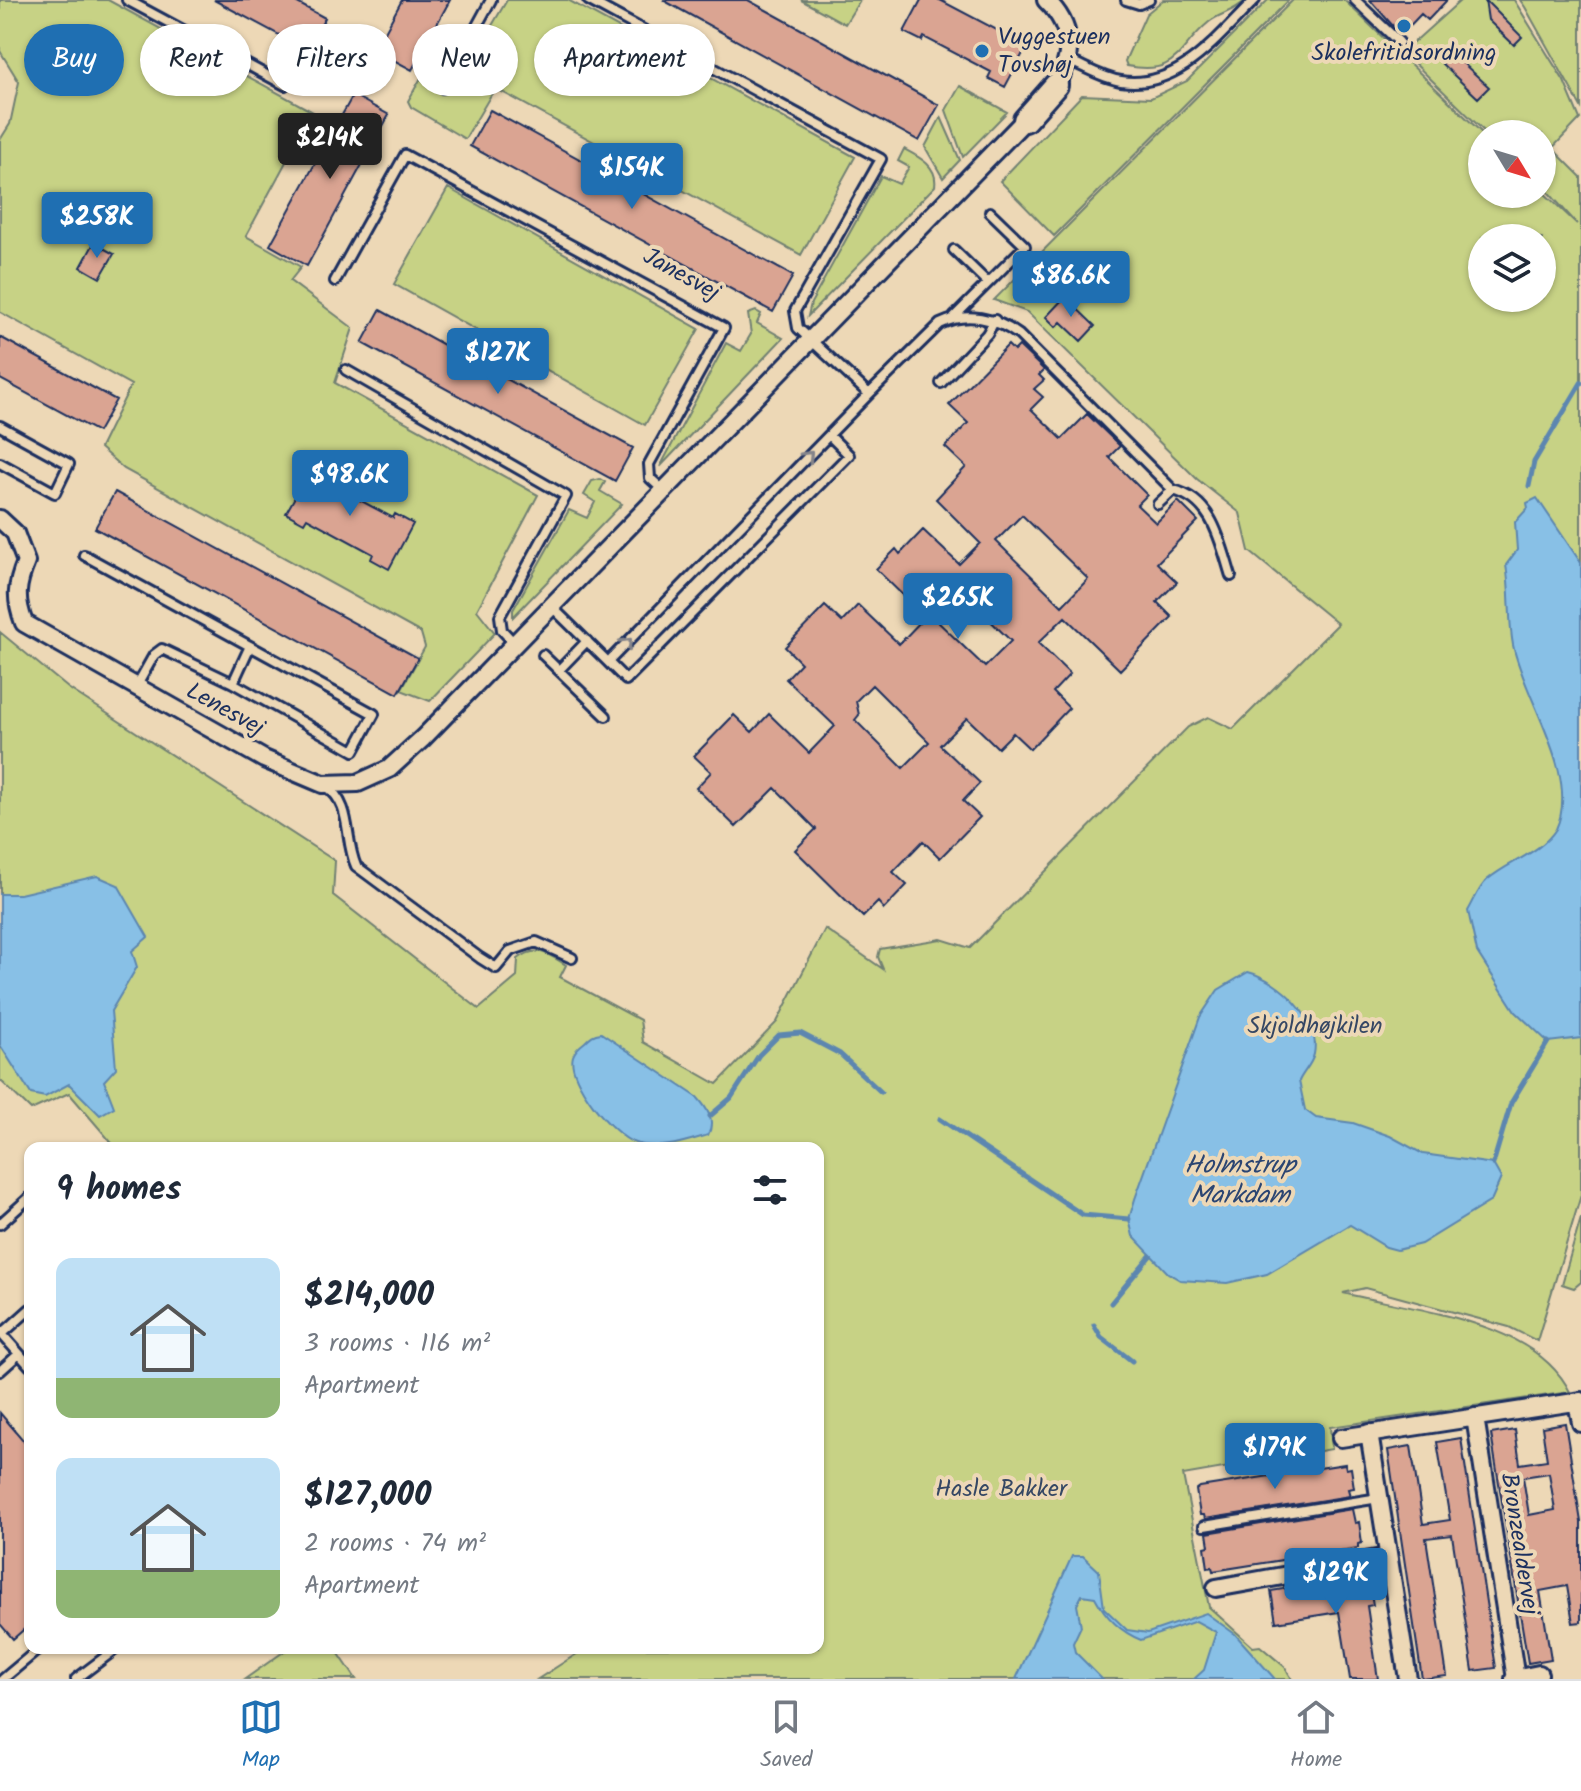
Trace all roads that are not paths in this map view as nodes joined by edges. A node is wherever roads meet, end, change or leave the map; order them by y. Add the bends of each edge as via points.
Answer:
1 (127, 0) edge
2 (491, 0) edge
3 (588, 0) edge
4 (1046, 0) edge
5 (1126, 0) edge
6 (1149, 0) edge
7 (1255, 0) edge
8 (1355, 0) edge
9 (478, 24) edge
10 (1399, 42) dead end
11 (1068, 60) junction
12 (267, 75) edge
13 (1056, 85) joint
14 (1025, 120) joint
15 (990, 212) dead end
16 (954, 250) dead end
17 (335, 281) dead end
18 (988, 283) junction
19 (954, 317) junction
20 (995, 320) junction
21 (814, 340) junction
22 (346, 370) dead end
23 (941, 383) dead end
24 (869, 394) junction
25 (0, 426) edge
26 (829, 435) junction
27 (0, 463) edge
28 (1173, 490) junction
29 (665, 492) junction
30 (1158, 504) dead end
31 (0, 519) edge
32 (84, 555) dead end
33 (1231, 576) dead end
34 (552, 607) junction
35 (587, 641) junction
36 (516, 645) junction
37 (250, 646) junction
38 (543, 655) dead end
39 (608, 662) junction
40 (559, 670) junction
41 (233, 683) junction
42 (136, 687) junction
43 (606, 716) dead end
44 (323, 784) junction
45 (572, 958) dead end
46 (24, 1202) edge
47 (0, 1224) edge
48 (24, 1314) edge
49 (1, 1333) edge
50 (19, 1354) junction
51 (24, 1359) edge
52 (0, 1371) edge
53 (1579, 1401) edge
54 (1475, 1417) junction
55 (1581, 1423) edge
56 (1369, 1433) junction
57 (1341, 1438) dead end
58 (1380, 1497) junction
59 (1204, 1526) dead end
60 (1387, 1557) junction
61 (1216, 1588) dead end
62 (33, 1654) edge
63 (109, 1654) edge
64 (1539, 1674) dead end
65 (3, 1679) edge
66 (76, 1679) edge
67 (1408, 1679) edge
68 (1515, 1679) edge

1 - 12 lane
2 - 9 lane
3 - 21 lane via 881,159 795,311 798,328
4 - 11 street via 1066,26
5 - 6 lane
7 - 11 lane via 1191,62 1154,81 1120,81
8 - 10 lane
11 - 13 street
13 - 14 street
14 - 21 street
15 - 18 lane via 1025,246
16 - 18 lane
17 - 29 lane, Janesvej via 405,155 724,328 649,464 650,478
18 - 19 lane
19 - 20 lane
19 - 24 lane via 940,324
20 - 23 lane
20 - 28 lane via 1018,334
21 - 24 lane
21 - 29 street
22 - 36 lane via 566,496 500,616 502,630
24 - 26 lane
25 - 27 lane via 69,464 55,493
39 -> 26 lane
26 - 39 lane via 849,455 626,680
28 - 30 lane
28 - 33 lane via 1187,494 1215,522
29 - 34 street
31 - 42 street, Lenesvej via 15,533 26,562 16,587 24,623
32 - 37 lane
34 - 35 lane
34 - 36 street
35 - 39 lane
35 - 40 lane
36 - 44 street, Lenesvej via 389,769 358,783
37 - 41 lane
37 - 41 lane via 374,714 354,751
38 - 40 lane
40 - 43 lane
41 - 42 lane via 162,649
42 - 44 street, Lenesvej via 264,759
44 - 45 lane via 343,805 356,866 480,958 496,968 510,951 536,942
46 - 47 lane
48 - 49 lane
49 - 50 lane
50 - 51 lane
50 - 52 lane
53 - 54 street
53 - 55 street
54 - 56 street
54 - 68 street, Bronzealdervej
56 - 57 street
56 - 58 street
58 - 59 lane
58 - 60 street
60 - 61 street
60 - 67 street
62 - 65 lane
63 - 66 lane
64 - 68 street, Bronzealdervej

